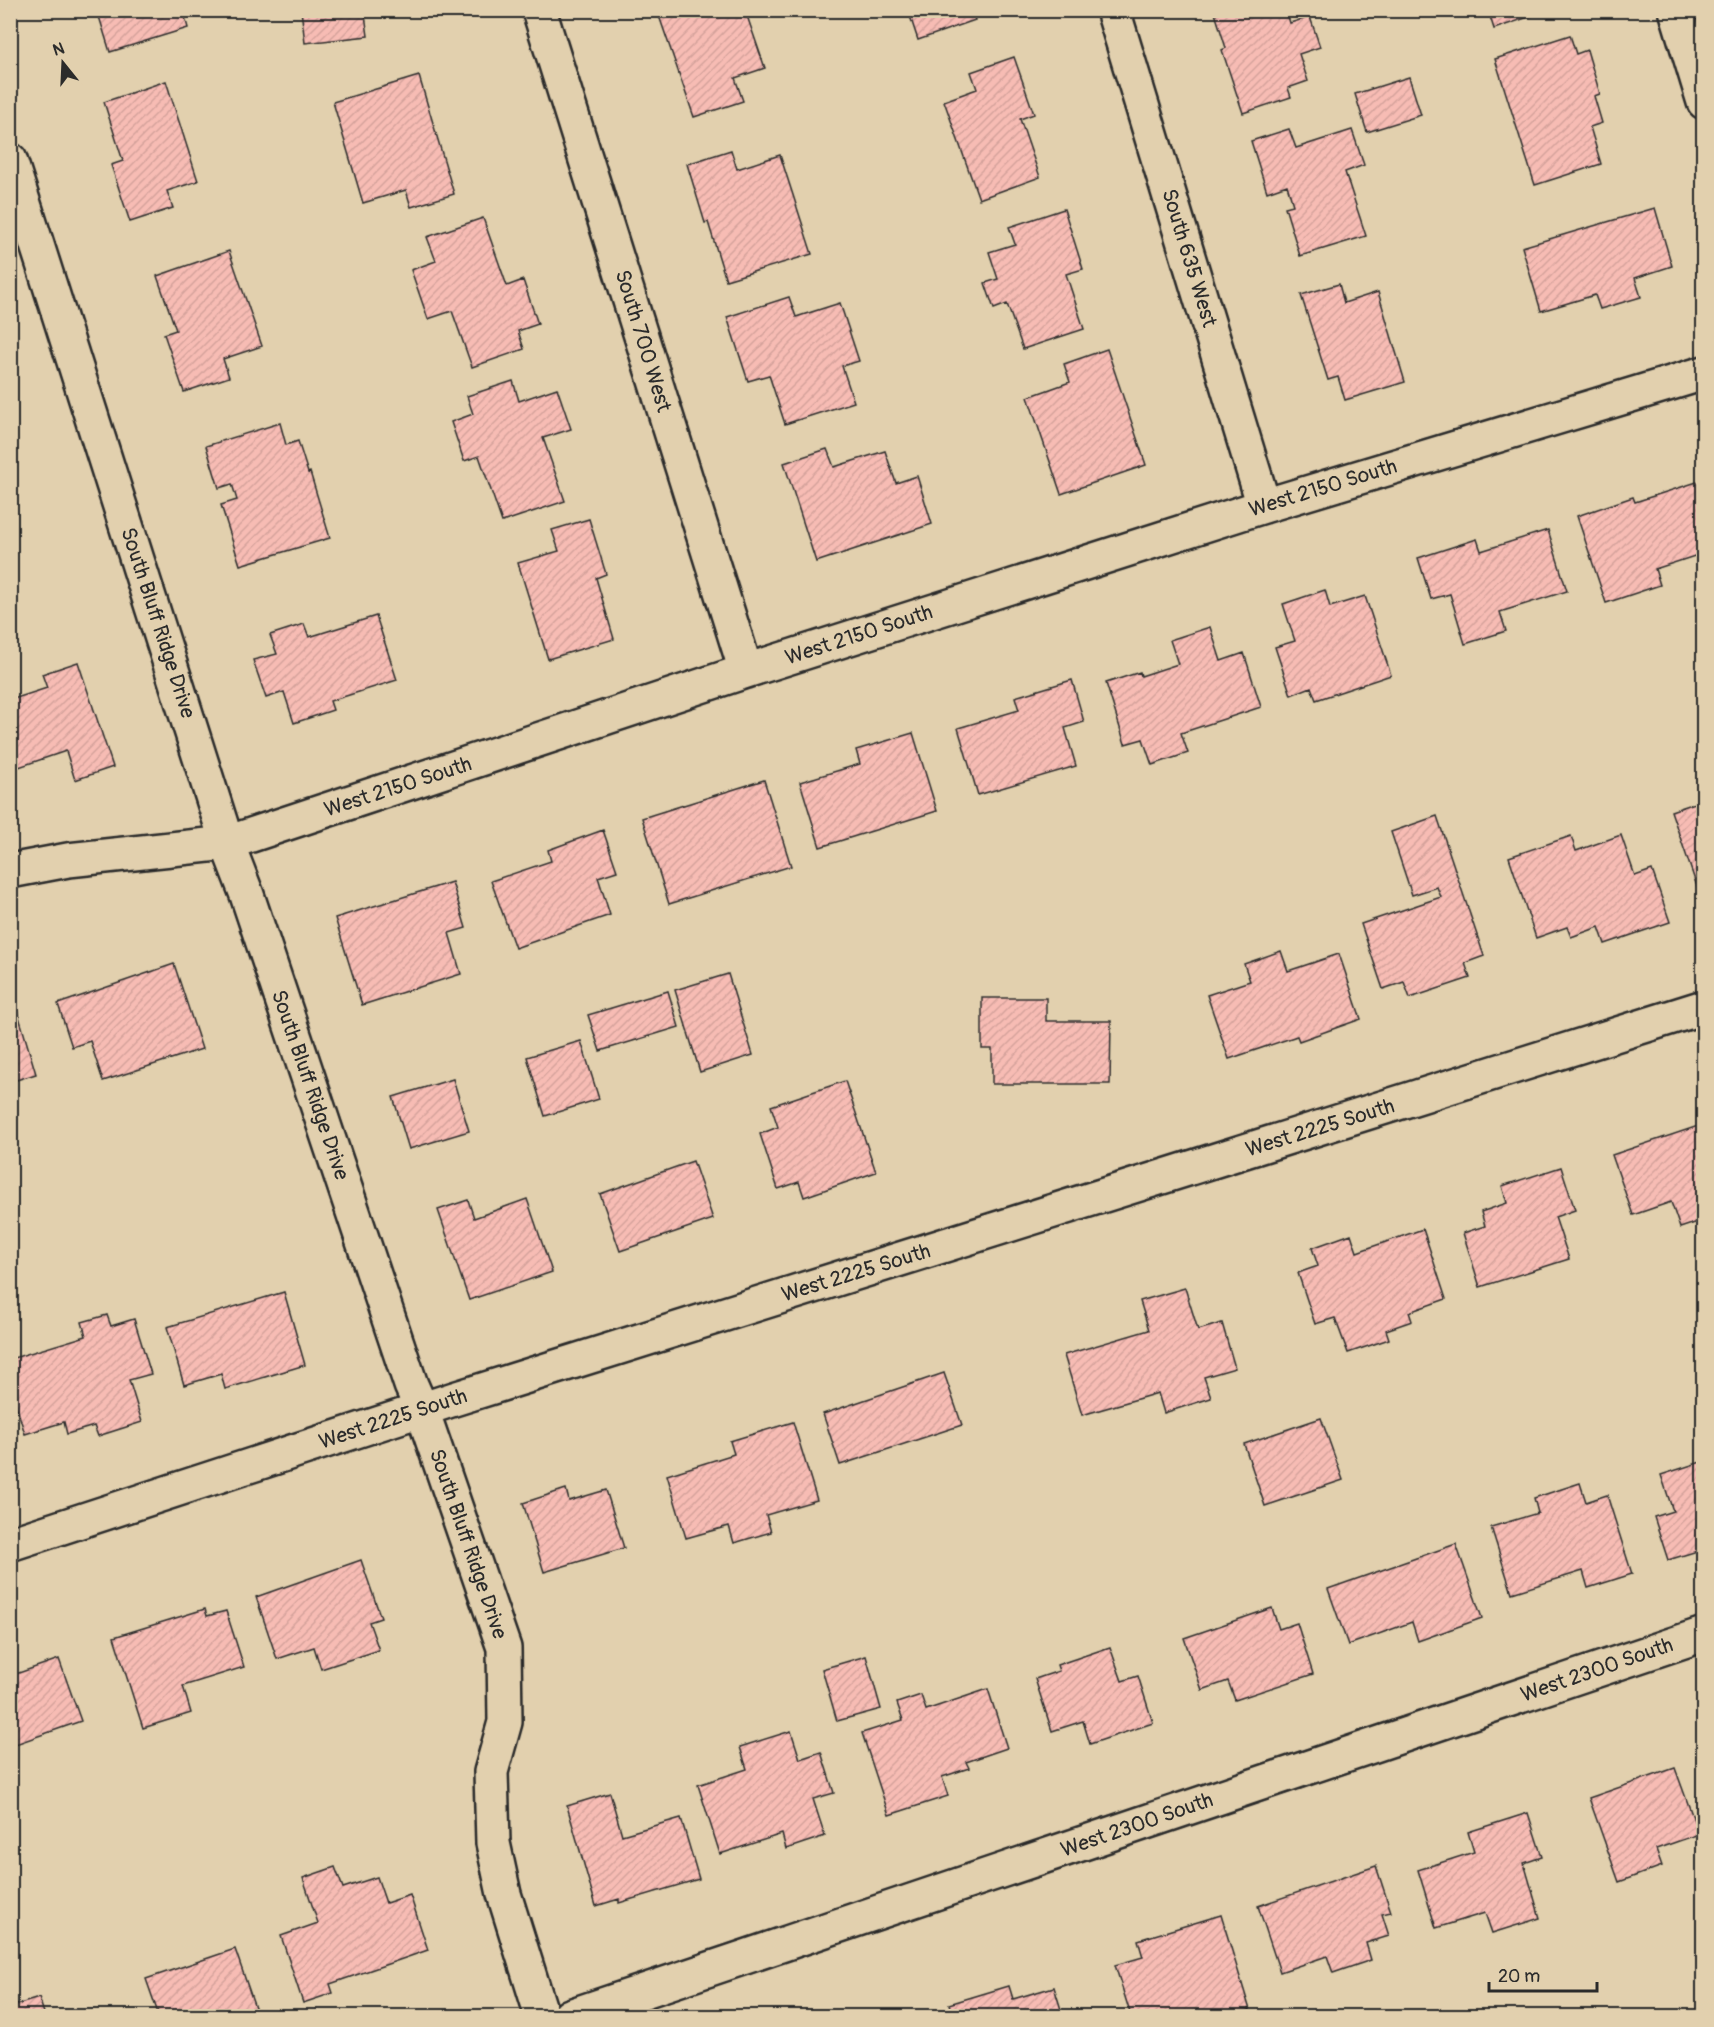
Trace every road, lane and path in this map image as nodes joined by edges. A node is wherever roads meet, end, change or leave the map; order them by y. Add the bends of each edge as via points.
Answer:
1 (539, 10) edge
2 (1113, 10) edge
3 (1676, 10) edge
4 (1704, 102) edge
5 (10, 160) edge
6 (20, 221) edge
7 (1704, 373) edge
8 (1264, 506) junction
9 (746, 671) junction
10 (227, 843) junction
11 (10, 871) edge
12 (1704, 1007) edge
13 (422, 1410) junction
14 (10, 1544) edge
15 (1704, 1634) edge
16 (542, 2016) edge
17 (570, 2016) edge

1 - 9 street, South 700 West
2 - 8 street, South 635 West
3 - 4 street
5 - 6 street, South Bluff Ridge Drive
6 - 10 street, South Bluff Ridge Drive
7 - 8 street, West 2150 South
8 - 9 street, West 2150 South
9 - 10 street, West 2150 South
10 - 11 street, West 2150 South via 68,860
10 - 13 street, South Bluff Ridge Drive
12 - 13 street, West 2225 South
13 - 14 street, West 2225 South
13 - 16 street, South Bluff Ridge Drive via 504,1648 505,1722 491,1772 493,1843 504,1894
15 - 17 street, West 2300 South

